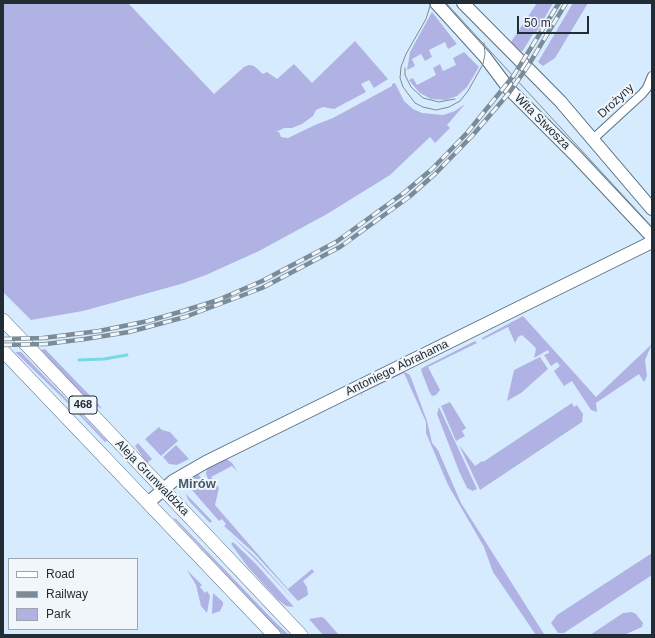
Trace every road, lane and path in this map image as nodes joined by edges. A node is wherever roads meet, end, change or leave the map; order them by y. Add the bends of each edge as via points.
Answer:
1 (436, 3) edge
2 (463, 3) edge
3 (652, 76) edge
4 (592, 140) junction
5 (652, 209) edge
6 (652, 237) edge
7 (652, 242) edge
8 (3, 320) edge
9 (3, 351) edge
10 (117, 441) junction
11 (102, 455) junction
12 (163, 489) junction
13 (148, 503) junction
14 (274, 635) edge
15 (301, 635) edge

1 - 6 street, Wita Stwosza via 485,57 509,89
2 - 4 street, Wita Stwosza via 543,83
3 - 4 street, Drożyny via 648,88
4 - 5 street, Wita Stwosza
7 - 12 street, Antoniego Abrahama via 230,450 175,479
8 - 10 main road, Aleja Grunwaldzka / 468
9 - 11 main road, Aleja Grunwaldzka / 468
10 - 11 main road
10 - 12 main road, Aleja Grunwaldzka / 468
11 - 13 main road, Aleja Grunwaldzka / 468
12 - 13 street, Antoniego Abrahama
12 - 15 main road, Aleja Grunwaldzka / 468
13 - 14 main road, Aleja Grunwaldzka / 468

